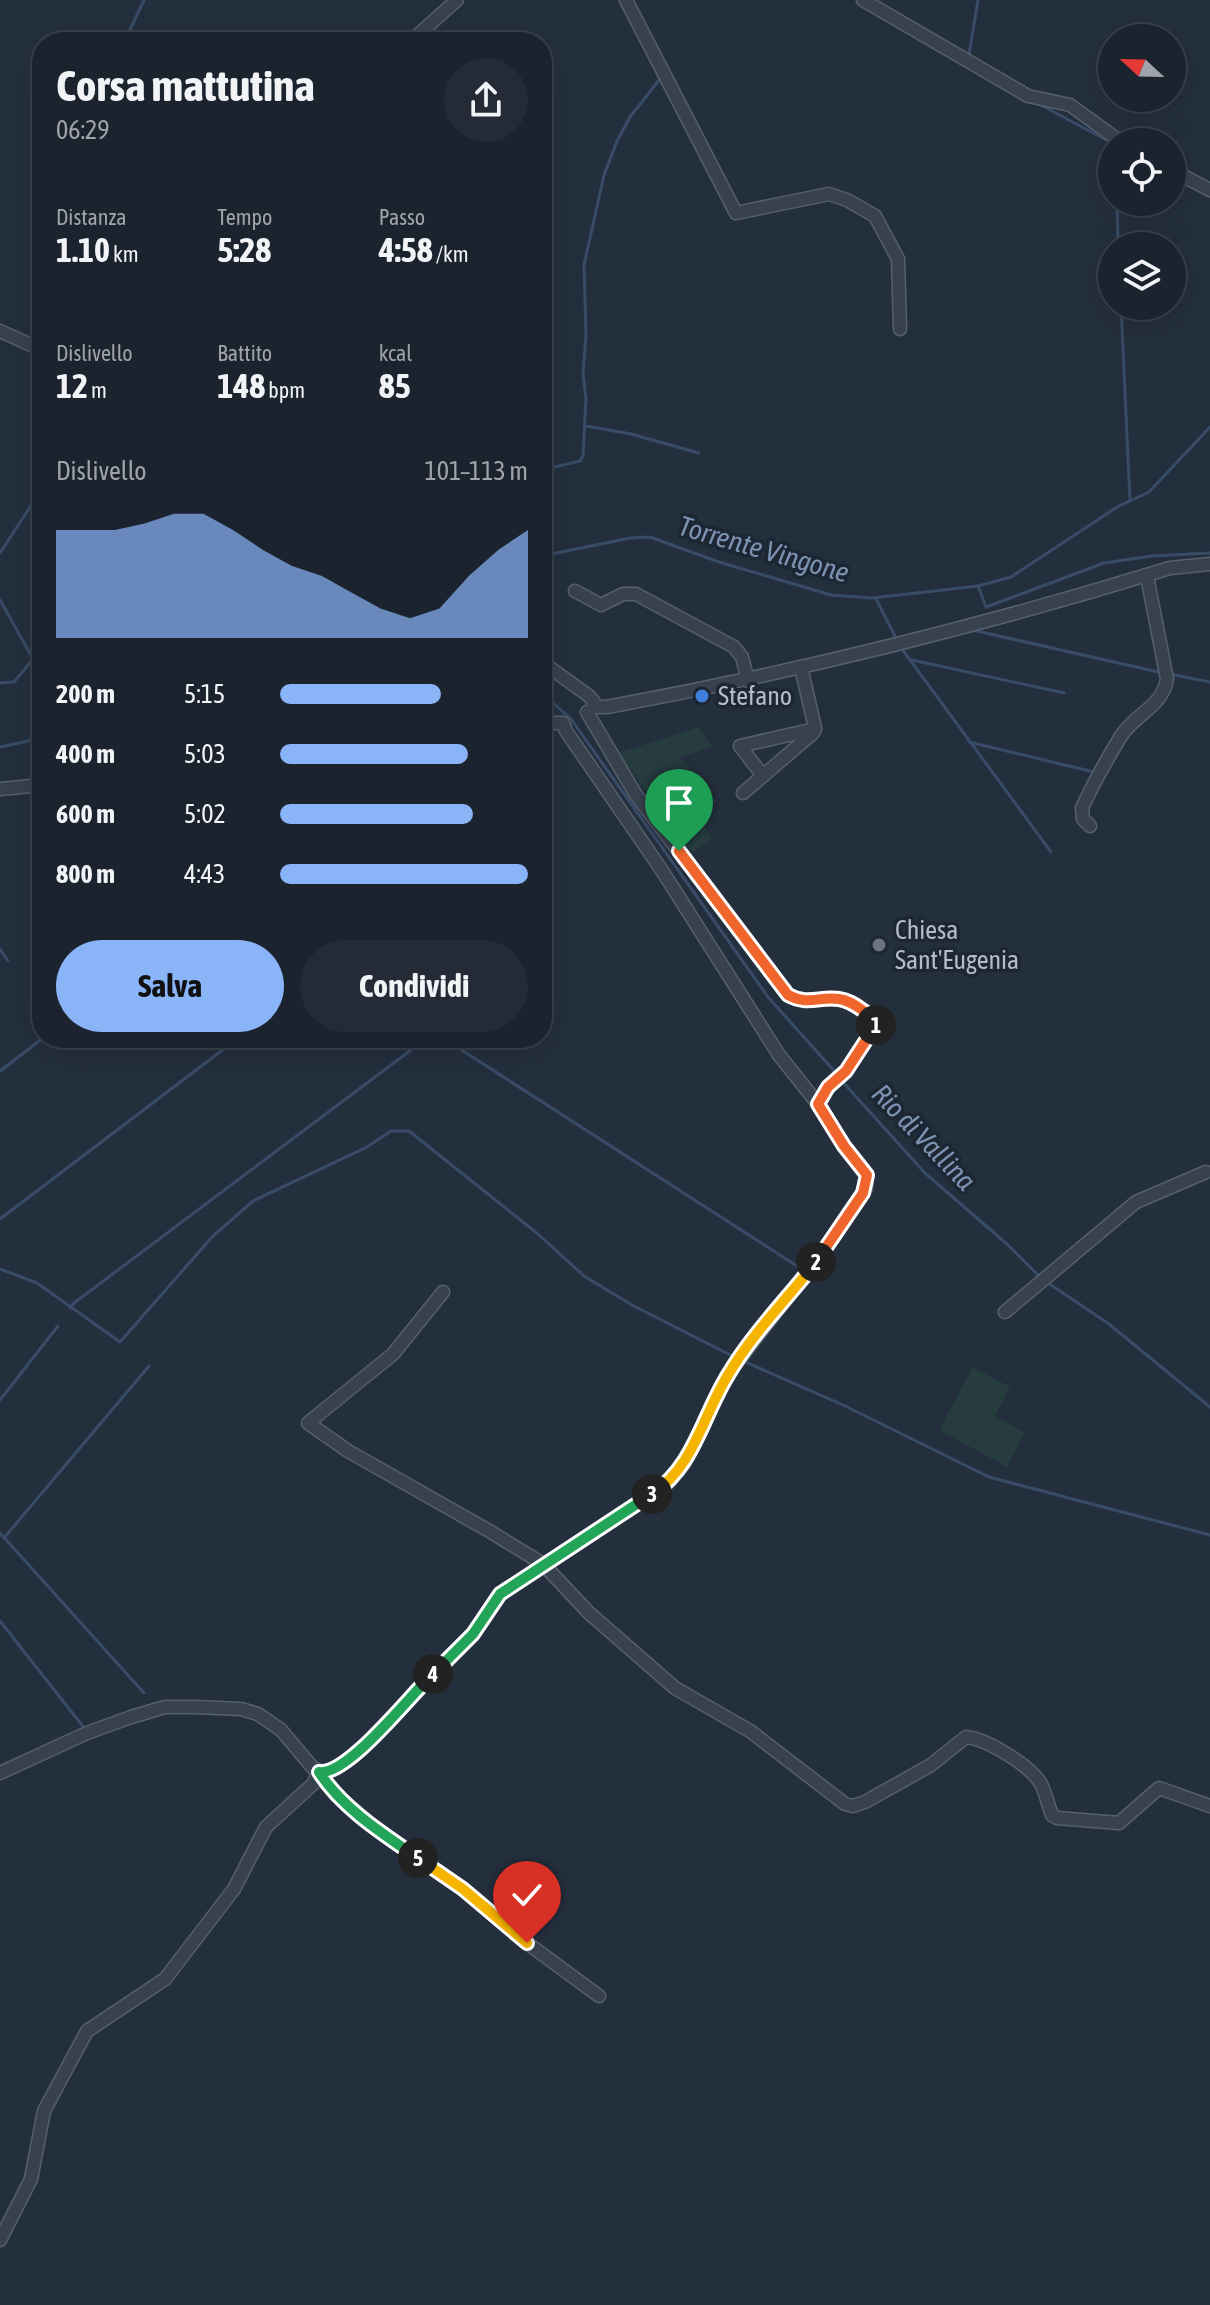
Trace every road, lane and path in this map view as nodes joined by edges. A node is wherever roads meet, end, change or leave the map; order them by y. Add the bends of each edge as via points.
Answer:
1 (457, 0) edge
2 (626, 0) edge
3 (863, 0) edge
4 (421, 32) edge
5 (1102, 128) edge
6 (1186, 177) edge
7 (1210, 190) edge
8 (900, 329) dead end
9 (0, 331) edge
10 (32, 345) edge
11 (1210, 564) edge
12 (1147, 576) junction
13 (575, 591) dead end
14 (801, 667) junction
15 (552, 669) edge
16 (748, 681) junction
17 (590, 710) junction
18 (568, 719) junction
19 (552, 721) edge
20 (815, 729) junction
21 (763, 776) junction
22 (32, 786) edge
23 (0, 789) edge
24 (743, 793) dead end
25 (1090, 826) dead end
26 (818, 1104) junction
27 (1206, 1172) dead end
28 (443, 1292) dead end
29 (1005, 1312) dead end
30 (543, 1564) junction
31 (319, 1772) junction
32 (0, 1773) edge
33 (1210, 1806) edge
34 (599, 1996) dead end
35 (0, 2240) edge

1 - 4 street
2 - 8 street via 736,213 829,194 875,216 898,259
3 - 5 street via 1028,96 1070,105
6 - 7 street
9 - 10 street
11 - 12 street
12 - 14 street
12 - 25 street via 1166,688 1122,733 1082,808
13 - 16 street via 601,605 636,594 734,647
14 - 16 street
14 - 20 street
15 - 17 street via 589,696 594,702
16 - 17 street
17 - 18 street
17 - 26 street via 636,795 788,995 801,1002 840,999 880,1019
18 - 19 street
18 - 26 street via 566,731 779,1055
20 - 21 street
20 - 21 street via 740,746
21 - 24 street
22 - 23 street
26 - 30 street via 867,1175 866,1188 728,1374 684,1464 665,1486
27 - 29 street via 1136,1202
28 - 30 street via 393,1354 308,1423
30 - 31 street via 500,1594 473,1634 355,1755 331,1771
30 - 33 street via 589,1613 675,1688 750,1731 845,1804 865,1802 966,1737 982,1740 1034,1774 1057,1818 1119,1823 1159,1788
31 - 32 street via 268,1719 241,1709 165,1707 87,1733
31 - 34 street via 335,1794 373,1826
31 - 35 street via 313,1784 266,1827 234,1889 165,1979 87,2031 44,2111 31,2179

